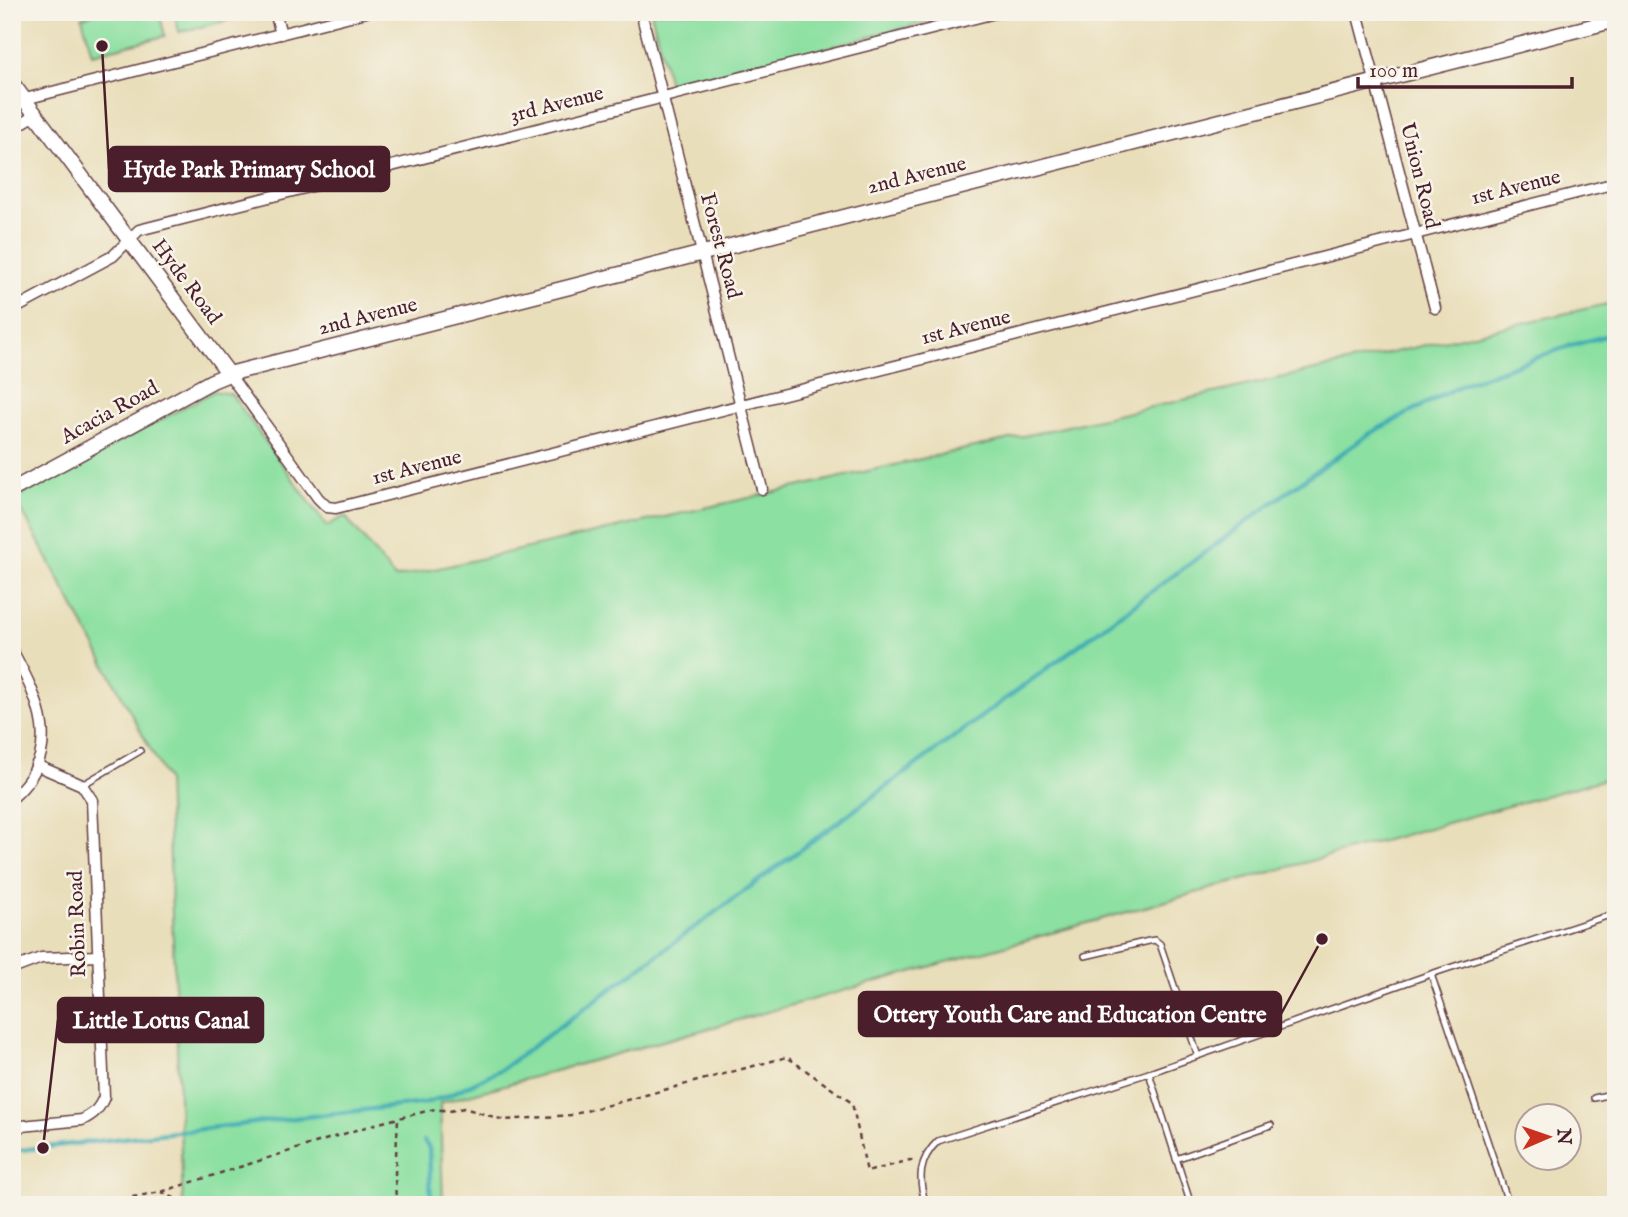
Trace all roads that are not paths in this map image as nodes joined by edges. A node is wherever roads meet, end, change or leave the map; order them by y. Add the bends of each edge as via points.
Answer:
1 (275, 12) edge
2 (366, 12) edge
3 (641, 12) edge
4 (999, 12) edge
5 (1357, 12) edge
6 (1616, 20) edge
7 (281, 34) junction
8 (1375, 82) junction
9 (12, 83) edge
10 (663, 98) junction
11 (25, 99) junction
12 (37, 114) junction
13 (12, 129) edge
14 (1616, 183) edge
15 (1414, 234) junction
16 (128, 240) junction
17 (701, 253) junction
18 (1435, 309) dead end
19 (12, 310) edge
20 (229, 374) junction
21 (742, 405) junction
22 (762, 489) dead end
23 (12, 490) edge
24 (327, 507) joint
25 (12, 650) edge
26 (140, 751) dead end
27 (36, 765) junction
28 (82, 785) junction
29 (12, 798) edge
30 (1616, 913) edge
31 (99, 956) junction
32 (1085, 956) dead end
33 (12, 969) edge
34 (1431, 974) junction
35 (1198, 1056) junction
36 (1149, 1073) junction
37 (1616, 1094) edge
38 (1594, 1098) dead end
39 (1271, 1125) dead end
40 (12, 1127) edge
41 (1176, 1158) junction
42 (926, 1205) edge
43 (1191, 1205) edge
44 (1509, 1205) edge

1 - 7 street
2 - 7 street
3 - 10 street, Forest Road
4 - 10 street, 3rd Avenue
5 - 8 street, Union Road
6 - 8 street, 2nd Avenue
7 - 11 street
8 - 15 street, Union Road
8 - 17 street, 2nd Avenue
9 - 11 street, Hyde Road
10 - 16 street, 3rd Avenue via 153,226
10 - 17 street, Forest Road
11 - 12 street, Hyde Road
12 - 13 street
12 - 16 street, Hyde Road
14 - 15 street, 1st Avenue
15 - 18 street, Union Road
15 - 21 street, 1st Avenue
16 - 19 street, 3rd Avenue via 108,259
16 - 20 street, Hyde Road
17 - 20 street, 2nd Avenue
17 - 21 street, Forest Road
20 - 23 street, Acacia Road
20 - 24 street, Hyde Road
21 - 22 street, Forest Road
21 - 24 street, 1st Avenue
25 - 27 street via 42,715
26 - 28 lane
27 - 28 street
27 - 29 street
28 - 31 street, Robin Road via 94,810
30 - 34 lane
31 - 33 street via 41,958
31 - 40 street, Robin Road via 104,1097 100,1107 82,1120
32 - 35 lane via 1155,940 1160,944
34 - 35 lane
34 - 44 lane
35 - 36 lane
36 - 41 lane
36 - 42 lane via 937,1141 921,1163
37 - 38 lane
39 - 41 lane
41 - 43 lane

